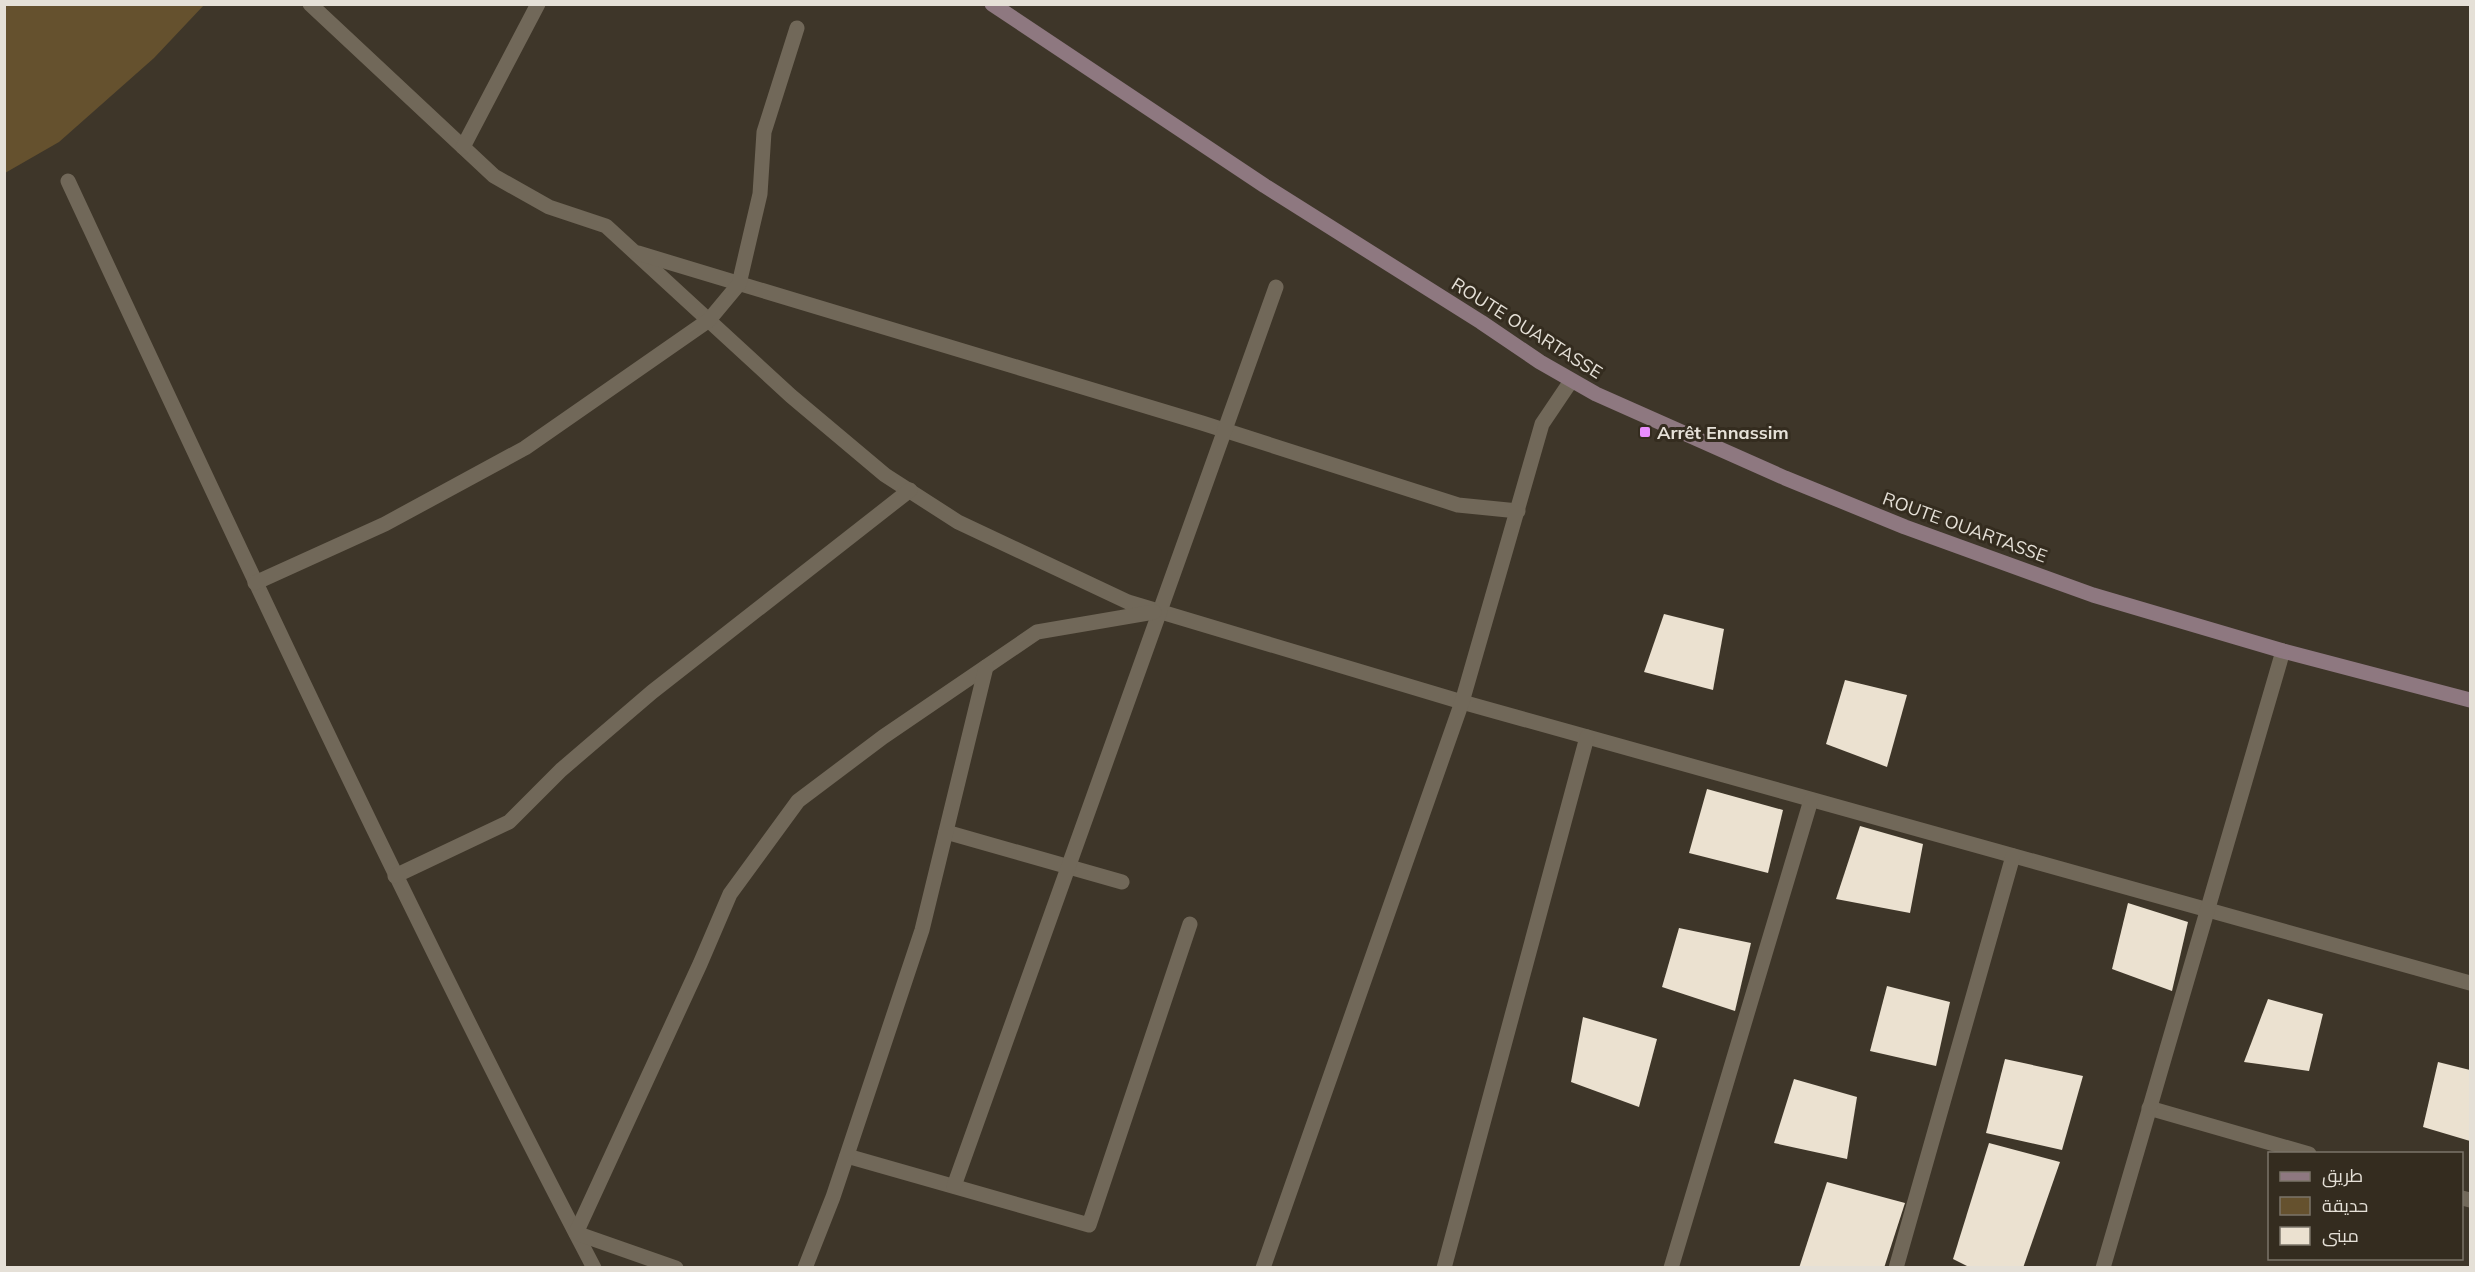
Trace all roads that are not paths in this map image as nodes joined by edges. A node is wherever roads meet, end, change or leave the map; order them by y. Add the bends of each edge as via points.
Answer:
1 (310, 4) edge
2 (538, 4) edge
3 (992, 4) edge
4 (797, 28) dead end
5 (463, 147) junction
6 (68, 181) dead end
7 (634, 252) junction
8 (739, 284) junction
9 (1276, 287) dead end
10 (709, 320) junction
11 (1571, 381) junction
12 (1225, 430) junction
13 (910, 490) junction
14 (1518, 511) junction
15 (255, 583) junction
16 (1159, 611) junction
17 (2283, 651) junction
18 (986, 667) junction
19 (2470, 700) edge
20 (1462, 702) junction
21 (1587, 737) junction
22 (1810, 800) junction
23 (946, 832) junction
24 (2013, 856) junction
25 (1068, 867) junction
26 (395, 876) junction
27 (1122, 882) dead end
28 (2206, 909) junction
29 (1190, 924) dead end
30 (2470, 983) edge
31 (2150, 1108) junction
32 (2302, 1152) edge
33 (847, 1156) junction
34 (954, 1186) junction
35 (576, 1233) junction
36 (594, 1268) edge
37 (676, 1268) edge
38 (805, 1268) edge
39 (1263, 1268) edge
40 (1444, 1268) edge
41 (1671, 1268) edge
42 (1896, 1268) edge
43 (2103, 1268) edge

1 - 5 street
2 - 5 street
3 - 11 street, ROUTE OUARTASSE via 1265,186
4 - 8 street via 764,132 760,194
5 - 7 street via 494,176 549,207 606,226
6 - 15 street
7 - 8 street
7 - 10 street
8 - 10 street
8 - 12 street
9 - 12 street
10 - 13 street via 791,396 885,475
10 - 15 street via 525,448 385,524
11 - 14 street via 1542,424
11 - 17 street, ROUTE OUARTASSE via 1785,478 1905,527 2093,595
12 - 14 street via 1458,505
12 - 16 street
13 - 16 street via 969,527 1128,602
13 - 26 street via 652,692 561,770 510,822
14 - 20 street
15 - 26 street
16 - 18 street via 1037,632
16 - 20 street
16 - 25 street
17 - 19 street, ROUTE OUARTASSE
17 - 28 street
18 - 23 street
18 - 35 street via 798,801 730,894
20 - 21 street
20 - 39 street
21 - 22 street
21 - 40 street
22 - 24 street
22 - 41 street
23 - 25 street
23 - 33 street via 922,930
24 - 28 street
24 - 42 street
25 - 27 street
25 - 34 street
26 - 35 street
28 - 30 street
28 - 31 street
29 - 34 street via 1089,1225
31 - 32 street
31 - 43 street
33 - 34 street
33 - 38 street
35 - 36 street
35 - 37 street

